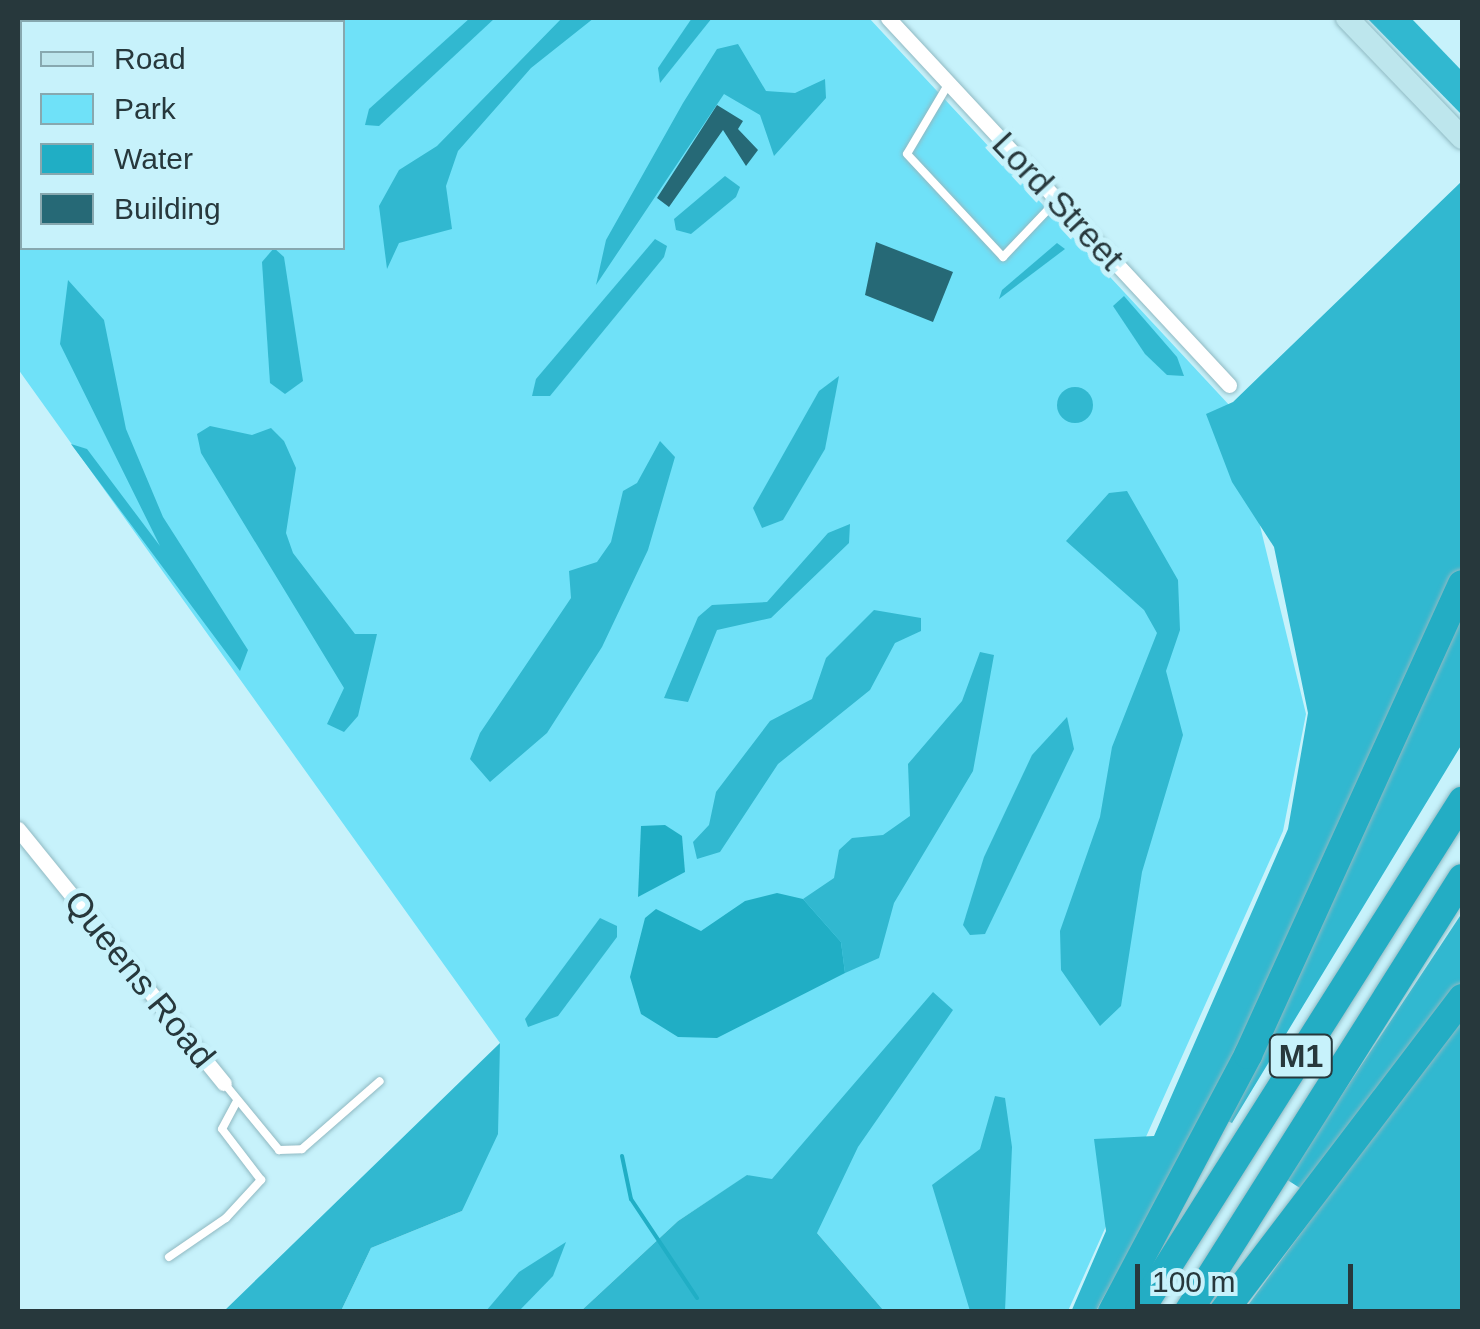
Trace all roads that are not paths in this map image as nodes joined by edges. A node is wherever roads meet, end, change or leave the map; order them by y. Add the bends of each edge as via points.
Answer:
1 (888, 18) edge
2 (1347, 18) edge
3 (948, 83) junction
4 (1462, 138) edge
5 (1057, 200) junction
6 (1229, 385) dead end
7 (1462, 584) edge
8 (1462, 801) edge
9 (18, 829) edge
10 (1462, 878) edge
11 (1462, 998) edge
12 (380, 1081) dead end
13 (224, 1083) joint
14 (236, 1103) junction
15 (169, 1256) dead end
16 (1112, 1312) edge
17 (1139, 1312) edge
18 (1188, 1312) edge
19 (1223, 1312) edge

1 - 3 street, Lord Street
2 - 4 main road
3 - 5 street, Lord Street
3 - 5 lane via 907,154 1003,257
5 - 6 street, Lord Street
7 - 16 highway via 1248,1055
8 - 17 highway, M1
9 - 13 street, Queens Road
10 - 18 highway, M1
11 - 19 highway
12 - 14 lane via 302,1148 279,1150
13 - 14 lane
14 - 15 lane via 222,1129 261,1180 226,1218

